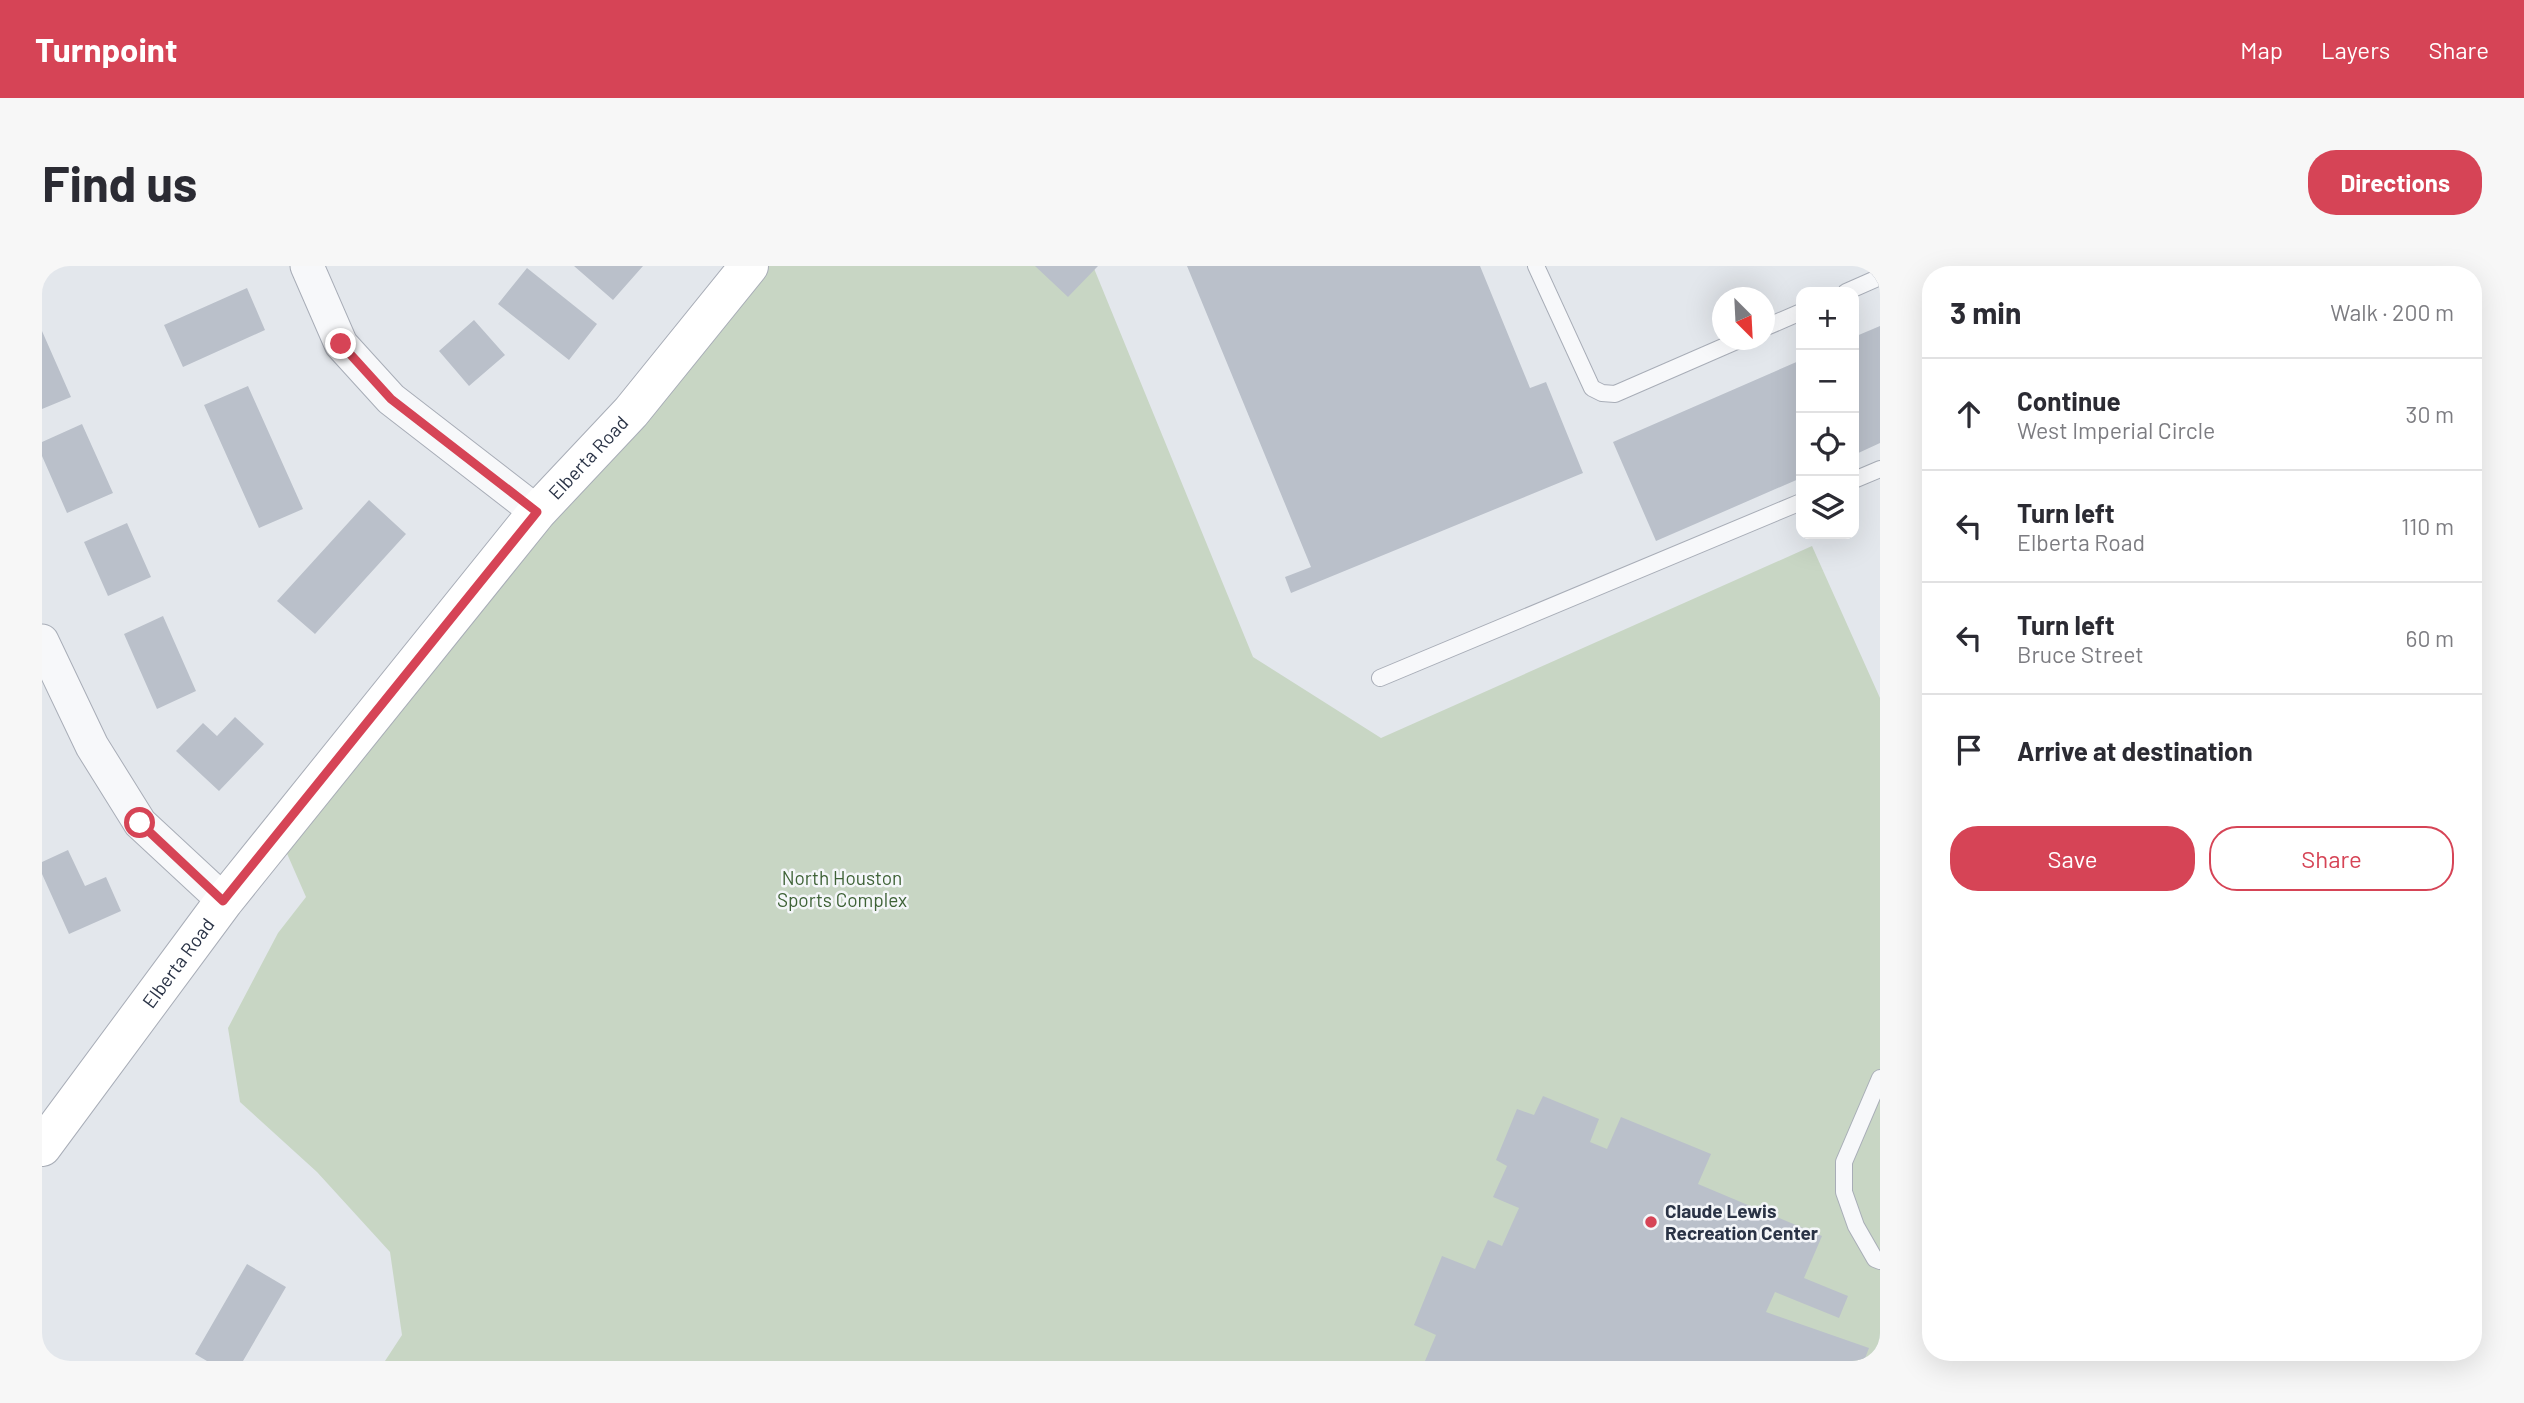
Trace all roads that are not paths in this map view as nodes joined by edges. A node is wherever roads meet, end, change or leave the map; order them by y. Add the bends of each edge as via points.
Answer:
1 (307, 266) edge
2 (749, 266) edge
3 (1536, 266) edge
4 (1880, 277) edge
5 (1857, 287) edge
6 (1796, 314) edge
7 (1775, 324) edge
8 (1716, 350) edge
9 (1880, 469) edge
10 (1859, 478) edge
11 (1796, 504) edge
12 (537, 512) junction
13 (42, 641) edge
14 (1380, 678) dead end
15 (223, 901) junction
16 (1880, 1079) edge
17 (42, 1147) edge
18 (1880, 1261) edge

1 - 12 street via 341,344 391,399
2 - 12 street, Elberta Road via 631,412
3 - 8 lane via 1592,388 1602,393 1615,394
4 - 5 lane
6 - 7 lane
9 - 10 lane
11 - 14 lane
12 - 15 street, Elberta Road
13 - 15 street via 92,746 140,823
15 - 17 street, Elberta Road
16 - 18 lane via 1844,1162 1844,1192 1856,1226

